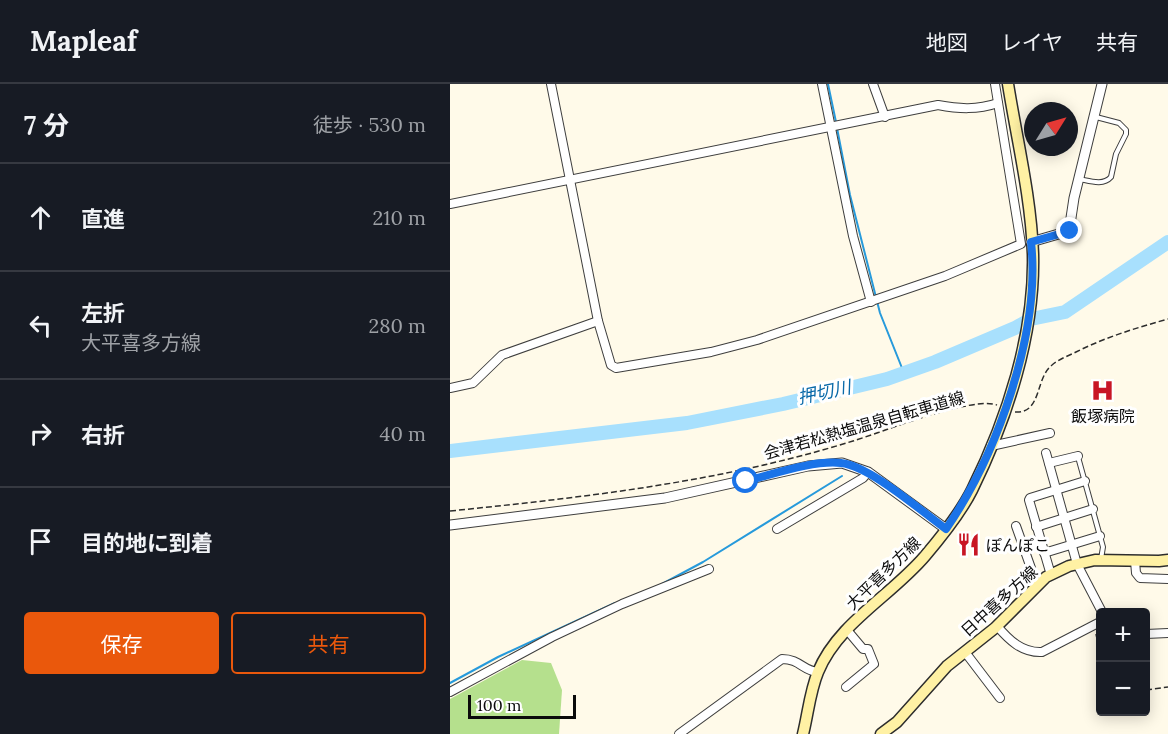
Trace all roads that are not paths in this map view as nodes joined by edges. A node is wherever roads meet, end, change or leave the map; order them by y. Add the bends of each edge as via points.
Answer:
1 (550, 84) edge
2 (822, 84) edge
3 (873, 84) edge
4 (995, 84) edge
5 (1008, 84) edge
6 (1102, 84) edge
7 (998, 103) junction
8 (1094, 116) junction
9 (885, 117) junction
10 (831, 126) junction
11 (1078, 179) junction
12 (569, 180) junction
13 (450, 204) edge
14 (1032, 248) junction
15 (871, 302) junction
16 (598, 321) junction
17 (450, 388) edge
18 (1050, 433) dead end
19 (991, 446) junction
20 (1046, 453) dead end
21 (1078, 456) joint
22 (1049, 463) junction
23 (868, 472) junction
24 (1085, 481) junction
25 (1057, 490) junction
26 (1093, 509) junction
27 (1065, 517) junction
28 (450, 525) edge
29 (1016, 526) dead end
30 (1036, 526) junction
31 (777, 529) dead end
32 (946, 529) junction
33 (1100, 536) junction
34 (1072, 544) junction
35 (1044, 553) junction
36 (1101, 560) junction
37 (1168, 560) edge
38 (1135, 561) junction
39 (1077, 564) junction
40 (709, 569) dead end
41 (1051, 575) junction
42 (1168, 579) edge
43 (1037, 585) junction
44 (1100, 608) edge
45 (1096, 624) edge
46 (996, 626) junction
47 (847, 630) junction
48 (1167, 631) edge
49 (1150, 633) edge
50 (965, 652) junction
51 (818, 672) junction
52 (846, 687) dead end
53 (450, 692) edge
54 (1000, 698) dead end
55 (679, 734) edge
56 (803, 734) edge
57 (881, 734) edge

1 - 12 street
2 - 10 street
3 - 9 street
4 - 7 street
5 - 14 main road, 大平喜多方線
6 - 8 street
7 - 9 street via 969,109 938,105
7 - 15 street via 1021,244
8 - 11 street
8 - 11 lane via 1119,123 1126,134 1110,179 1102,183
9 - 10 street
10 - 12 street
10 - 15 street
11 - 14 street via 1070,231
12 - 13 street
12 - 16 street
14 - 19 main road, 大平喜多方線 via 1030,309 1018,368
15 - 16 street via 711,352 616,368 611,364
16 - 17 street via 502,355 473,383
18 - 19 street
19 - 32 main road, 大平喜多方線 via 971,491
20 - 22 street
21 - 22 street
21 - 24 lane
22 - 25 street
23 - 28 street via 842,463 825,463 664,498
23 - 31 street
23 - 32 street
24 - 25 street
24 - 26 lane
25 - 27 street
25 - 30 street via 1030,498
26 - 27 street
26 - 33 lane
27 - 30 street
27 - 34 street
29 - 43 street
30 - 35 street
32 - 47 main road, 大平喜多方線 via 913,569
33 - 34 street
33 - 36 lane
34 - 35 street
34 - 39 street
35 - 41 street
36 - 38 main road, 日中喜多方線
36 - 39 main road, 日中喜多方線
37 - 38 main road, 日中喜多方線
38 - 42 street via 1140,578
39 - 41 main road, 日中喜多方線
39 - 44 street
40 - 53 street via 552,637
41 - 43 main road, 日中喜多方線
43 - 46 main road, 日中喜多方線
45 - 46 street via 1042,652 1008,640
46 - 50 main road, 日中喜多方線
47 - 51 main road, 大平喜多方線
47 - 52 street via 862,649 868,649 874,664
48 - 49 street
50 - 54 street
50 - 57 main road, 日中喜多方線 via 935,677 897,722
51 - 55 street via 794,660 782,659
51 - 56 main road, 大平喜多方線

